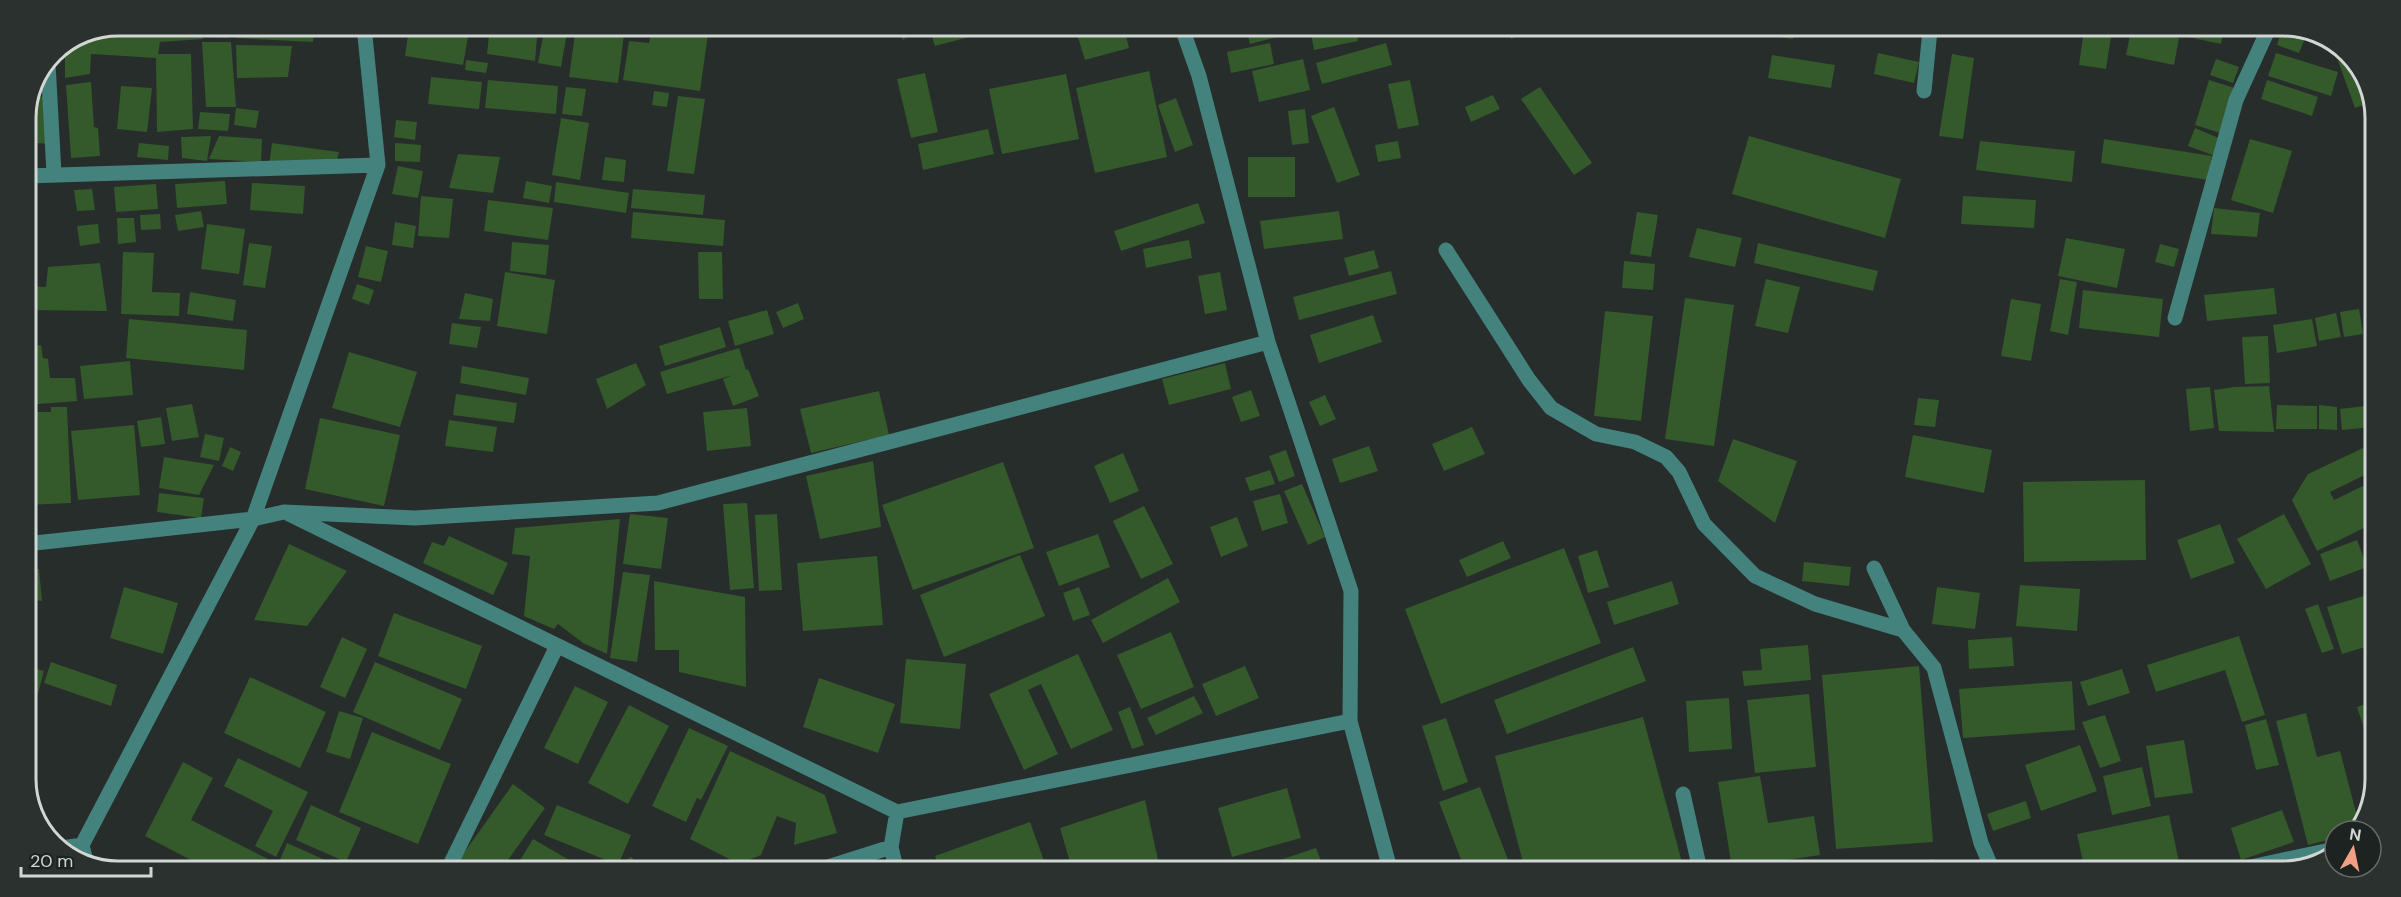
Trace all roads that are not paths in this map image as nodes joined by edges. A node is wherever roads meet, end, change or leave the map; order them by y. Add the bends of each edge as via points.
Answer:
1 (365, 36) edge
2 (1185, 36) edge
3 (1929, 36) edge
4 (2265, 36) edge
5 (49, 75) edge
6 (1924, 92) dead end
7 (378, 165) junction
8 (54, 174) junction
9 (36, 175) edge
10 (1446, 250) dead end
11 (2175, 318) dead end
12 (1268, 342) junction
13 (284, 512) junction
14 (253, 519) junction
15 (36, 543) edge
16 (1874, 568) dead end
17 (1903, 630) junction
18 (557, 646) junction
19 (1350, 721) junction
20 (1683, 794) dead end
21 (897, 812) junction
22 (82, 845) junction
23 (72, 847) edge
24 (891, 847) junction
25 (84, 853) edge
26 (2318, 853) edge
27 (452, 861) edge
28 (847, 861) edge
29 (894, 861) edge
30 (1388, 861) edge
31 (1698, 861) edge
32 (1989, 861) edge
33 (2279, 861) edge

1 - 7 street
2 - 12 street via 1199,76
3 - 6 street
4 - 11 street via 2236,100
5 - 8 street
7 - 8 street
7 - 14 street
8 - 9 street
10 - 17 street via 1551,408 1596,434 1635,442 1666,457 1679,472 1704,524 1755,576 1815,604
12 - 13 street via 658,503 415,518
12 - 19 street via 1351,591
13 - 14 street
13 - 18 street
14 - 15 street
14 - 22 street
16 - 17 street
17 - 32 street via 1934,668
18 - 21 street
18 - 27 street
19 - 21 street
19 - 30 street
20 - 31 street
21 - 24 street
22 - 23 street
22 - 25 street
24 - 28 street
24 - 29 street
26 - 33 street

